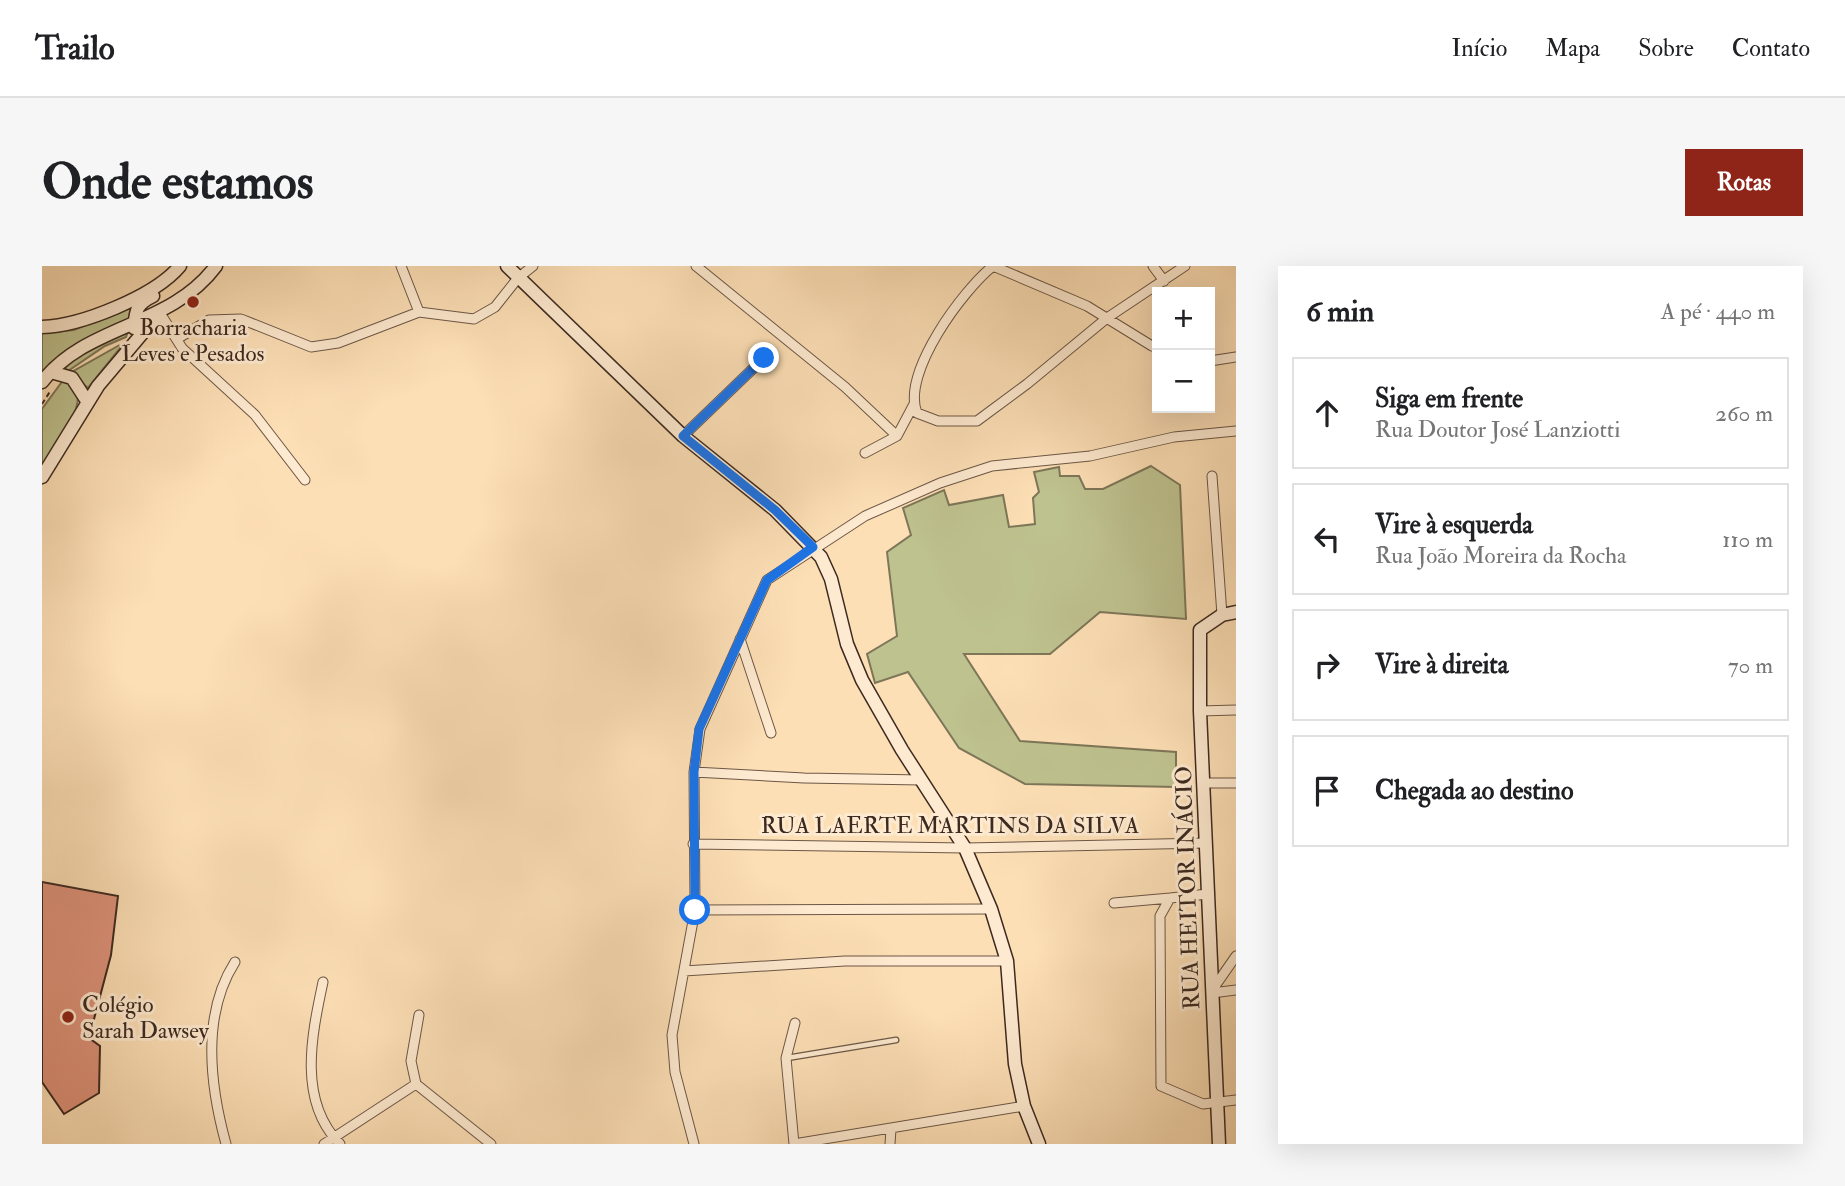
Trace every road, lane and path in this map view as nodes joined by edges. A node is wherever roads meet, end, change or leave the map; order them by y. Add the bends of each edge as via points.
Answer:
1 (180, 266) edge
2 (187, 266) edge
3 (215, 266) edge
4 (401, 266) edge
5 (507, 266) edge
6 (533, 266) edge
7 (696, 266) edge
8 (993, 266) edge
9 (1153, 266) edge
10 (1185, 266) edge
11 (518, 278) junction
12 (1164, 281) junction
13 (419, 312) junction
14 (160, 313) junction
15 (1107, 318) junction
16 (135, 323) junction
17 (42, 327) edge
18 (177, 339) junction
19 (133, 341) junction
20 (1152, 345) edge
21 (1236, 357) edge
22 (764, 358) dead end
23 (1215, 359) edge
24 (51, 372) junction
25 (65, 375) junction
26 (42, 382) edge
27 (87, 401) junction
28 (42, 404) edge
29 (916, 408) junction
30 (1236, 431) edge
31 (683, 436) junction
32 (897, 436) junction
33 (866, 453) dead end
34 (1212, 476) dead end
35 (42, 477) edge
36 (305, 480) dead end
37 (813, 547) junction
38 (1236, 612) edge
39 (1222, 615) junction
40 (740, 639) junction
41 (1236, 710) edge
42 (1200, 711) junction
43 (771, 733) dead end
44 (694, 772) junction
45 (922, 780) junction
46 (1203, 783) junction
47 (1236, 783) edge
48 (1206, 843) junction
49 (693, 844) junction
50 (965, 848) junction
51 (1208, 894) junction
52 (1170, 898) junction
53 (1114, 903) dead end
54 (990, 909) junction
55 (695, 910) junction
56 (1236, 956) edge
57 (1007, 961) junction
58 (235, 962) dead end
59 (684, 971) junction
60 (323, 982) dead end
61 (1236, 990) edge
62 (1212, 992) junction
63 (419, 1015) dead end
64 (795, 1023) dead end
65 (896, 1040) dead end
66 (786, 1058) junction
67 (416, 1084) junction
68 (1236, 1100) edge
69 (1218, 1104) junction
70 (1024, 1106) junction
71 (891, 1129) junction
72 (337, 1141) edge
73 (226, 1144) edge
74 (324, 1144) edge
75 (491, 1144) edge
76 (694, 1144) edge
77 (794, 1144) edge
78 (890, 1144) edge
79 (1039, 1144) edge
80 (1219, 1144) edge

1 - 17 street via 165,280 97,314
2 - 16 street via 141,302 135,310
3 - 14 street via 197,288
4 - 13 street
5 - 11 street
6 - 11 street
7 - 32 street via 845,387
8 - 15 street
8 - 29 street via 975,280 943,322 916,385
9 - 12 street
10 - 12 street
11 - 13 street via 495,307 474,319
11 - 31 street
12 - 15 street
13 - 18 street via 338,343 312,347 241,319 209,320
14 - 16 street
14 - 18 street
14 - 19 street
15 - 20 street
15 - 29 street via 976,421 938,421
16 - 19 street
16 - 24 street via 97,339
18 - 36 street via 255,415
19 - 27 street
21 - 23 street
22 - 31 street
24 - 25 street
24 - 26 street
25 - 27 street via 77,383
25 - 28 path
27 - 35 street
29 - 32 street
30 - 37 street via 1174,437 1090,456 992,466 865,516
31 - 37 street via 751,489
32 - 33 street
34 - 39 street
37 - 40 street via 767,580
37 - 45 street via 831,579 847,644 862,680
38 - 39 street
39 - 42 street, RUA HEITOR INÁCIO via 1200,630
40 - 43 street
40 - 44 street via 699,729
41 - 42 street
42 - 46 street, RUA HEITOR INÁCIO
44 - 45 street
44 - 49 street
45 - 50 street
46 - 47 street
46 - 48 street, RUA HEITOR INÁCIO
48 - 50 street, RUA LAERTE MARTINS DA SILVA
48 - 51 street, RUA HEITOR INÁCIO
49 - 50 street, RUA LAERTE MARTINS DA SILVA
49 - 55 street
50 - 54 street
51 - 52 street
51 - 62 street, RUA HEITOR INÁCIO
52 - 53 street
52 - 69 street via 1160,915 1160,1086 1203,1104
54 - 55 street
54 - 57 street
55 - 59 street
56 - 62 street
57 - 59 street via 845,961
57 - 70 street via 1015,1064
58 - 73 street via 222,983 212,1040 214,1098
59 - 76 street via 672,1035 675,1072
60 - 72 street via 309,1067 318,1105
61 - 62 street
62 - 69 street, RUA HEITOR INÁCIO
63 - 67 street via 411,1061
64 - 66 street
65 - 66 lane
66 - 77 street
67 - 72 street
67 - 75 street
68 - 69 street
69 - 80 street, RUA HEITOR INÁCIO
70 - 71 street
70 - 79 street
71 - 77 street
71 - 78 street
72 - 74 street

